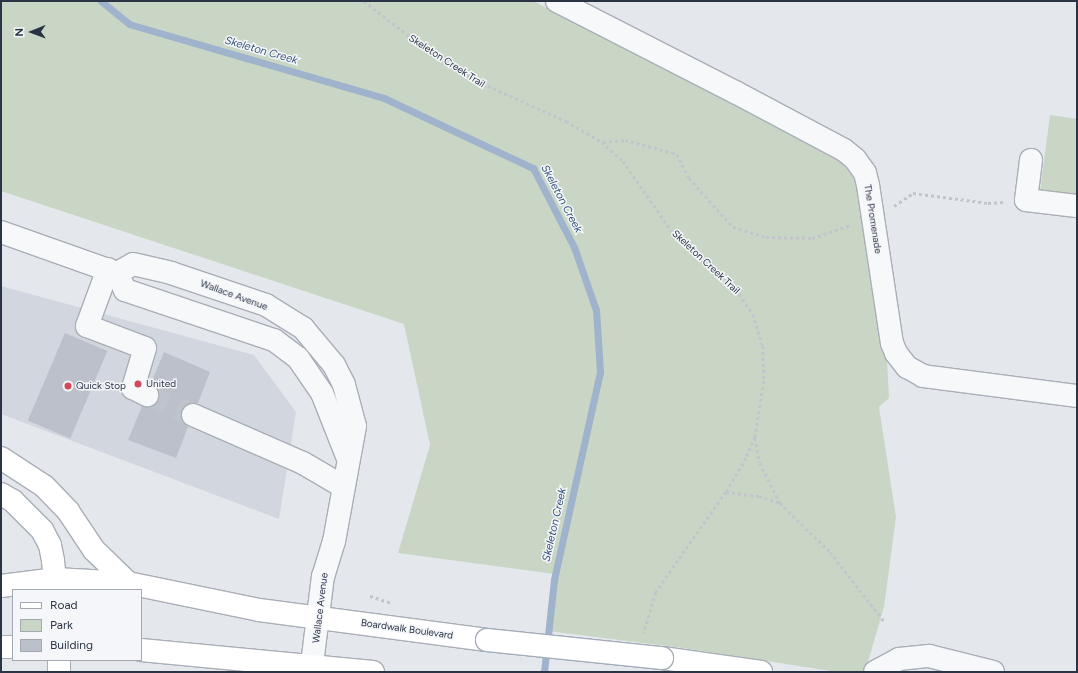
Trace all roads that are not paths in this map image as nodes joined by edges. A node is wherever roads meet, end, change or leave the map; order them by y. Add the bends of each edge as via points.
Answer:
1 (557, 1) edge
2 (1031, 160) dead end
3 (1077, 206) edge
4 (1, 232) edge
5 (112, 271) junction
6 (146, 395) tunnel mouth
7 (1077, 396) edge
8 (193, 415) tunnel mouth
9 (347, 456) junction
10 (1, 458) edge
11 (342, 486) junction
12 (1, 494) edge
13 (128, 583) junction
14 (56, 585) edge
15 (1, 586) edge
16 (320, 617) junction
17 (1, 647) edge
18 (12, 647) edge
19 (142, 650) edge
20 (59, 661) edge
21 (312, 670) edge
22 (59, 672) edge
23 (373, 672) edge
24 (761, 672) edge
25 (875, 672) edge
26 (992, 672) edge

1 - 7 street, The Promenade via 844,150 855,159 865,173 892,344 906,367 923,376
2 - 3 street via 1026,200
4 - 5 street via 24,243
5 - 6 street via 87,326 145,348 133,388
5 - 9 street via 125,290 254,331 274,340 298,358 322,393
5 - 9 street, Wallace Avenue via 133,264 171,273 266,305 303,328 334,365 344,385 355,426
8 - 11 street via 303,462
9 - 11 street, Wallace Avenue
10 - 13 main road via 44,486 68,511 94,550
11 - 16 street, Wallace Avenue via 334,542 323,576
12 - 14 main road via 13,501 42,530 50,544
13 - 14 main road, Boardwalk Boulevard
13 - 16 main road, Boardwalk Boulevard via 259,610
14 - 15 main road, Boardwalk Boulevard
16 - 21 street, Wallace Avenue
16 - 24 main road, Boardwalk Boulevard, bridge via 487,640 662,658
17 - 18 main road
19 - 21 main road
20 - 22 main road
21 - 23 main road
25 - 26 street via 899,659 929,656

